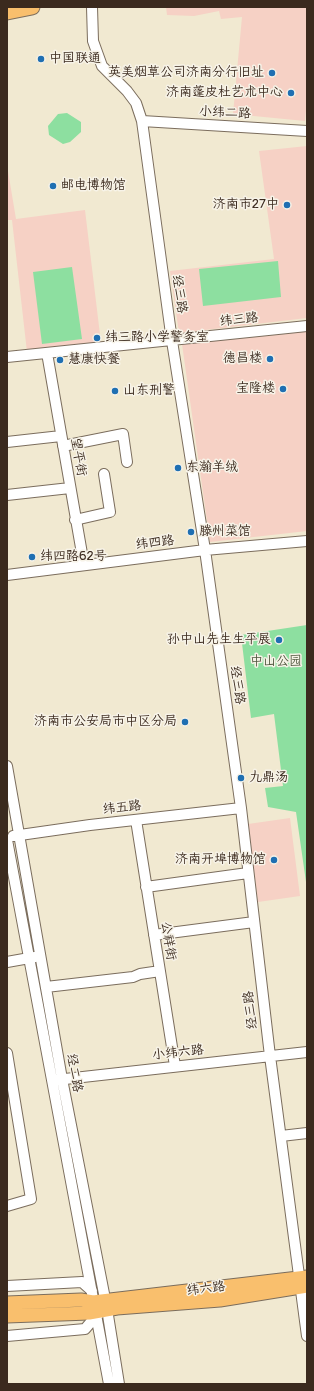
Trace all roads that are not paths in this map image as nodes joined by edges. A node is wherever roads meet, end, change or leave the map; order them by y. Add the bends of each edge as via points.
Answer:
1 (32, 7) edge
2 (92, 7) edge
3 (7, 12) edge
4 (142, 121) junction
5 (307, 131) edge
6 (307, 326) edge
7 (172, 341) junction
8 (47, 353) junction
9 (7, 357) edge
10 (62, 441) junction
11 (7, 442) edge
12 (127, 462) dead end
13 (104, 474) dead end
14 (70, 488) junction
15 (7, 495) edge
16 (75, 520) junction
17 (307, 541) edge
18 (205, 550) junction
19 (84, 565) junction
20 (7, 575) edge
21 (7, 766) edge
22 (241, 808) junction
23 (136, 820) junction
24 (19, 836) junction
25 (7, 839) edge
26 (248, 873) junction
27 (146, 887) junction
28 (254, 922) junction
29 (154, 935) junction
30 (41, 956) junction
31 (29, 958) junction
32 (7, 962) edge
33 (160, 971) junction
34 (46, 987) junction
35 (307, 1052) edge
36 (7, 1053) edge
37 (270, 1056) junction
38 (175, 1066) junction
39 (57, 1080) junction
40 (9, 1081) edge
41 (307, 1133) edge
42 (281, 1136) junction
43 (7, 1206) edge
44 (303, 1282) edge
45 (7, 1286) edge
46 (7, 1303) edge
47 (94, 1305) junction
48 (7, 1316) edge
49 (7, 1336) edge
50 (307, 1336) edge
51 (109, 1384) edge
52 (118, 1384) edge

1 - 3 highway
2 - 4 street, 经三路 via 93,41 102,66 136,103
4 - 5 street, 小纬二路
4 - 7 street, 经三路
6 - 7 street, 纬三路
7 - 8 street, 纬三路
7 - 18 street, 经三路
8 - 9 street, 纬三路
8 - 10 street, 望平街
10 - 11 street
10 - 12 street via 123,434
10 - 14 street, 望平街
13 - 16 street via 110,512
14 - 15 street
14 - 16 street, 望平街
16 - 19 street, 望平街
17 - 18 street, 纬四路
18 - 19 street, 纬四路
18 - 22 street, 经三路
19 - 20 street, 纬四路
21 - 24 street, 经二路
22 - 23 street, 纬五路
22 - 26 street, 经三路
23 - 24 street, 纬五路
23 - 27 street, 公祥街
24 - 25 street, 纬五路
24 - 30 street, 经二路
25 - 31 street, 经二路
26 - 27 street
26 - 28 street, 经三路
27 - 29 street, 公祥街
28 - 29 street
28 - 37 street, 经三路
29 - 33 street, 公祥街
30 - 31 street
30 - 34 street, 经二路
31 - 32 street
31 - 39 street, 经二路
33 - 34 street via 133,977
33 - 38 street, 公祥街
34 - 39 street, 经二路
35 - 37 street, 小纬六路
36 - 40 street
37 - 38 street, 小纬六路
37 - 42 street, 经三路
38 - 39 street, 小纬六路
39 - 47 street, 经二路
39 - 47 street, 经二路
40 - 43 street via 31,1199
41 - 42 street
42 - 44 street, 经三路
44 - 47 main road, 纬六路
44 - 50 street, 经三路
45 - 47 street via 82,1282
46 - 47 main road
47 - 48 main road
47 - 49 street via 85,1329
47 - 51 street, 经二路
47 - 52 street, 经二路

